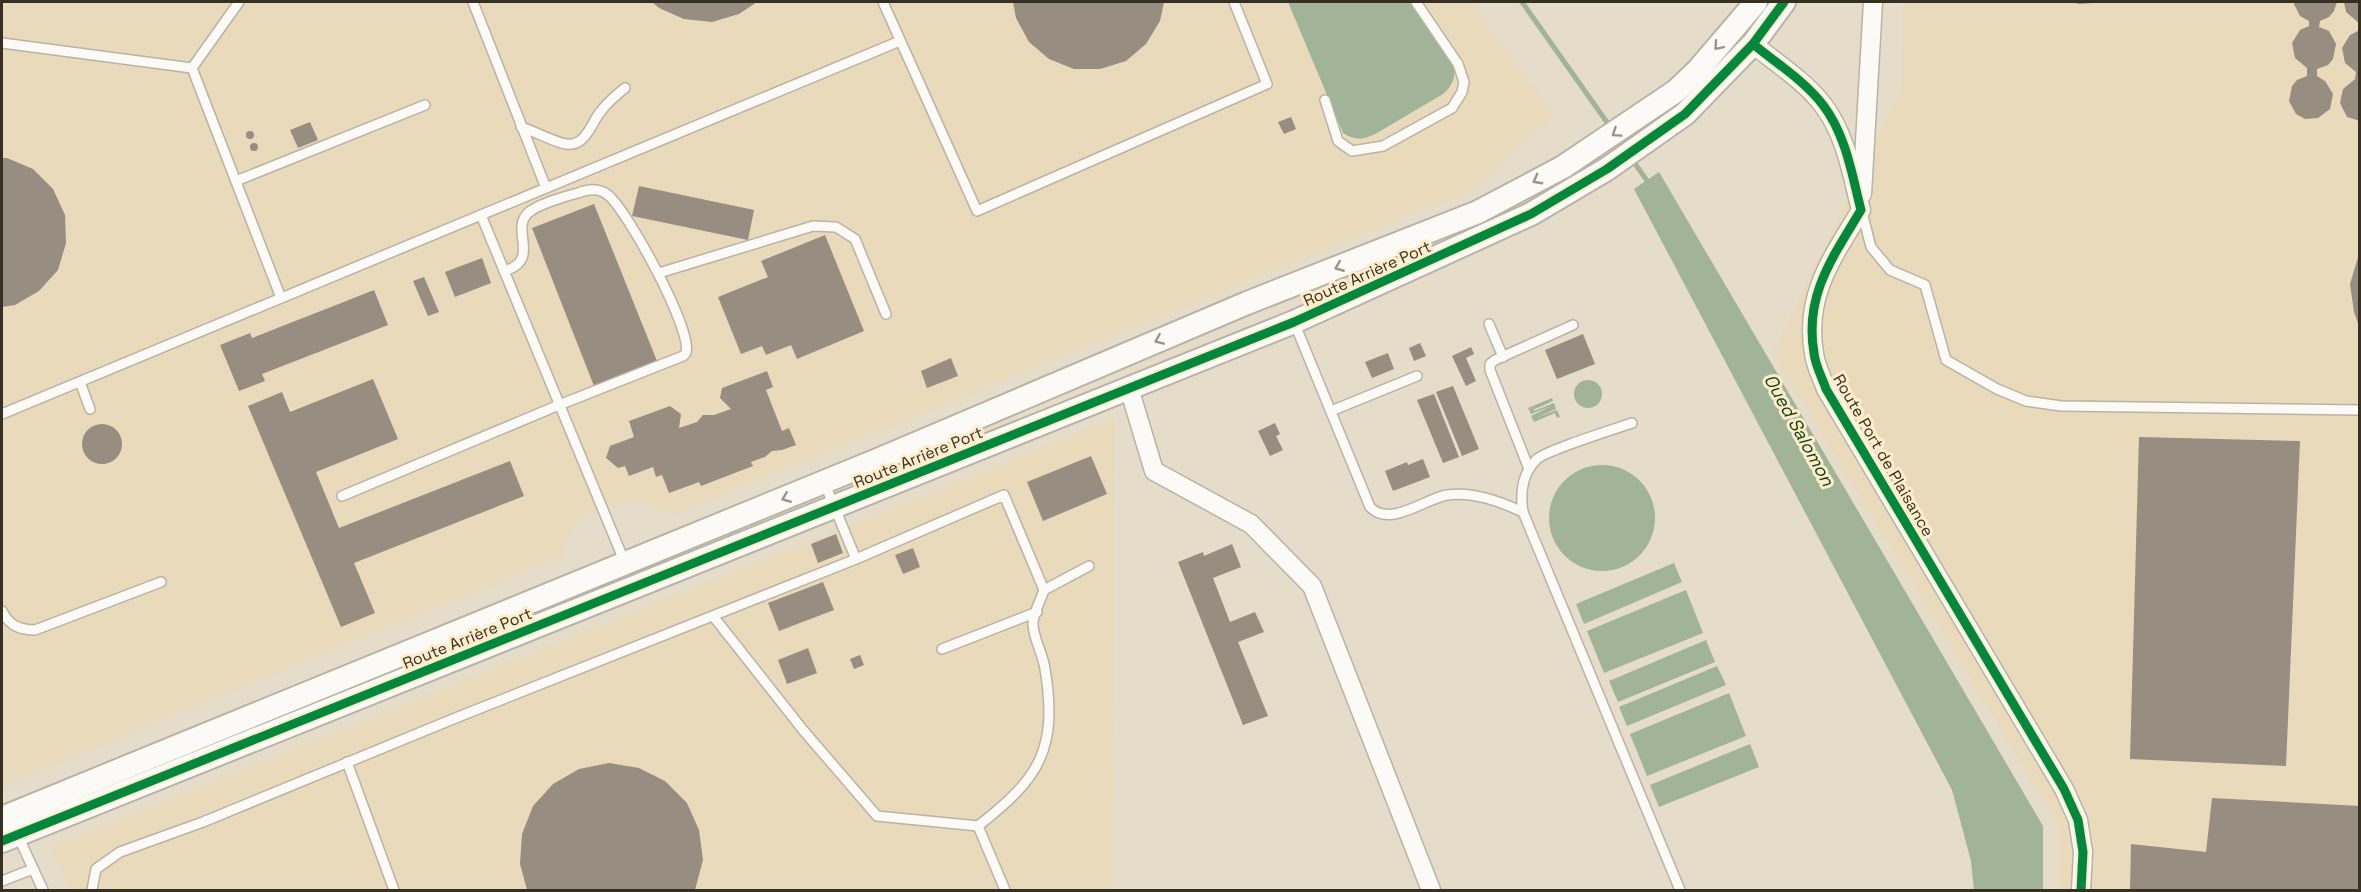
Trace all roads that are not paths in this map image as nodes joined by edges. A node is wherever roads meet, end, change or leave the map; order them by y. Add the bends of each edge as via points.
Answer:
1 (239, 2) edge
2 (473, 2) edge
3 (883, 2) edge
4 (1234, 2) edge
5 (1416, 2) edge
6 (1756, 2) edge
7 (1784, 2) edge
8 (1873, 2) edge
9 (900, 41) junction
10 (2, 43) edge
11 (1753, 44) junction
12 (192, 68) junction
13 (625, 88) dead end
14 (1325, 100) dead end
15 (425, 105) dead end
16 (521, 127) junction
17 (322, 133) dead end
18 (326, 144) junction
19 (236, 181) junction
20 (546, 188) junction
21 (1861, 210) junction
22 (481, 215) junction
23 (504, 271) junction
24 (659, 273) junction
25 (280, 298) junction
26 (886, 314) dead end
27 (1294, 322) junction
28 (1489, 324) dead end
29 (1573, 325) dead end
30 (1503, 357) junction
31 (1417, 376) dead end
32 (80, 382) junction
33 (1129, 388) junction
34 (559, 405) junction
35 (90, 409) dead end
36 (2360, 410) edge
37 (1330, 411) junction
38 (2, 414) edge
39 (1632, 423) dead end
40 (1523, 454) junction
41 (1538, 457) junction
42 (1529, 469) junction
43 (824, 482) junction
44 (342, 496) dead end
45 (835, 507) junction
46 (1523, 512) junction
47 (856, 559) junction
48 (625, 563) junction
49 (1089, 566) dead end
50 (161, 582) dead end
51 (1044, 590) junction
52 (1037, 612) junction
53 (2, 613) edge
54 (713, 616) junction
55 (942, 649) dead end
56 (347, 762) junction
57 (978, 826) junction
58 (7, 827) edge
59 (33, 869) junction
60 (2, 881) edge
61 (43, 891) edge
62 (92, 891) edge
63 (394, 891) edge
64 (1005, 891) edge
65 (1431, 891) edge
66 (1680, 891) edge
67 (2081, 891) edge

1 - 12 lane
2 - 16 lane
3 - 9 lane
4 - 9 lane via 1267,84 977,211
5 - 14 lane via 1462,73 1462,92 1452,108 1383,146 1352,151 1338,141
6 -> 43 street, Route Arrière Port via 1676,92 1588,152 1478,212 1247,303
7 - 11 street, Route Arrière Port
8 - 21 street
9 - 20 lane
10 - 12 lane
11 - 21 street via 1824,106 1841,136
11 - 27 street, Route Arrière Port via 1685,114 1607,169 1532,214
12 - 19 lane
13 - 16 lane via 576,143 566,144
15 - 18 lane
16 - 20 lane
17 - 18 lane
18 - 19 lane
19 - 25 lane
20 - 22 lane
21 - 36 lane via 1877,255 1890,270 1925,285 1946,360 2026,401 2061,406
21 - 67 street, Route Port de Plaisance via 1816,294 1811,322 1814,355 1826,389 2064,789 2078,820 2083,852
22 - 23 lane
22 - 25 lane
23 - 24 lane via 519,263 523,255 522,222 529,211 596,189 610,196 622,212
23 - 34 lane
24 - 26 lane via 813,226 836,226 855,239
24 - 34 lane via 686,341 686,353
25 - 32 lane
27 - 33 street, Route Arrière Port
27 - 37 lane
28 - 30 lane
29 - 30 lane
30 - 40 lane via 1490,364 1490,370
31 - 37 lane
32 - 35 lane
32 - 38 lane
33 - 45 street, Route Arrière Port
33 - 65 street via 1154,471 1251,524 1312,586
34 - 44 lane
34 - 48 lane
37 - 46 lane via 1370,507 1376,513 1396,513 1447,495 1498,501
39 - 41 lane
40 - 41 lane
40 - 42 lane
41 - 42 lane
42 - 46 lane via 1522,492
43 - 45 lane
43 -> 48 street, Route Arrière Port
45 - 47 lane
45 - 58 street, Route Arrière Port
46 - 66 lane
47 - 51 lane via 1004,495
47 - 54 lane
48 - 58 street, Route Arrière Port
49 - 51 lane
50 - 53 lane via 35,630 16,627
51 - 52 lane
52 - 55 lane
52 - 57 lane via 1033,623 1045,667 1050,714 1046,744 1032,776
54 - 56 lane
54 - 57 lane via 877,816
56 - 62 lane via 120,852 96,869
56 - 63 lane
57 - 64 lane
58 - 59 lane
59 - 60 lane
59 - 61 lane

